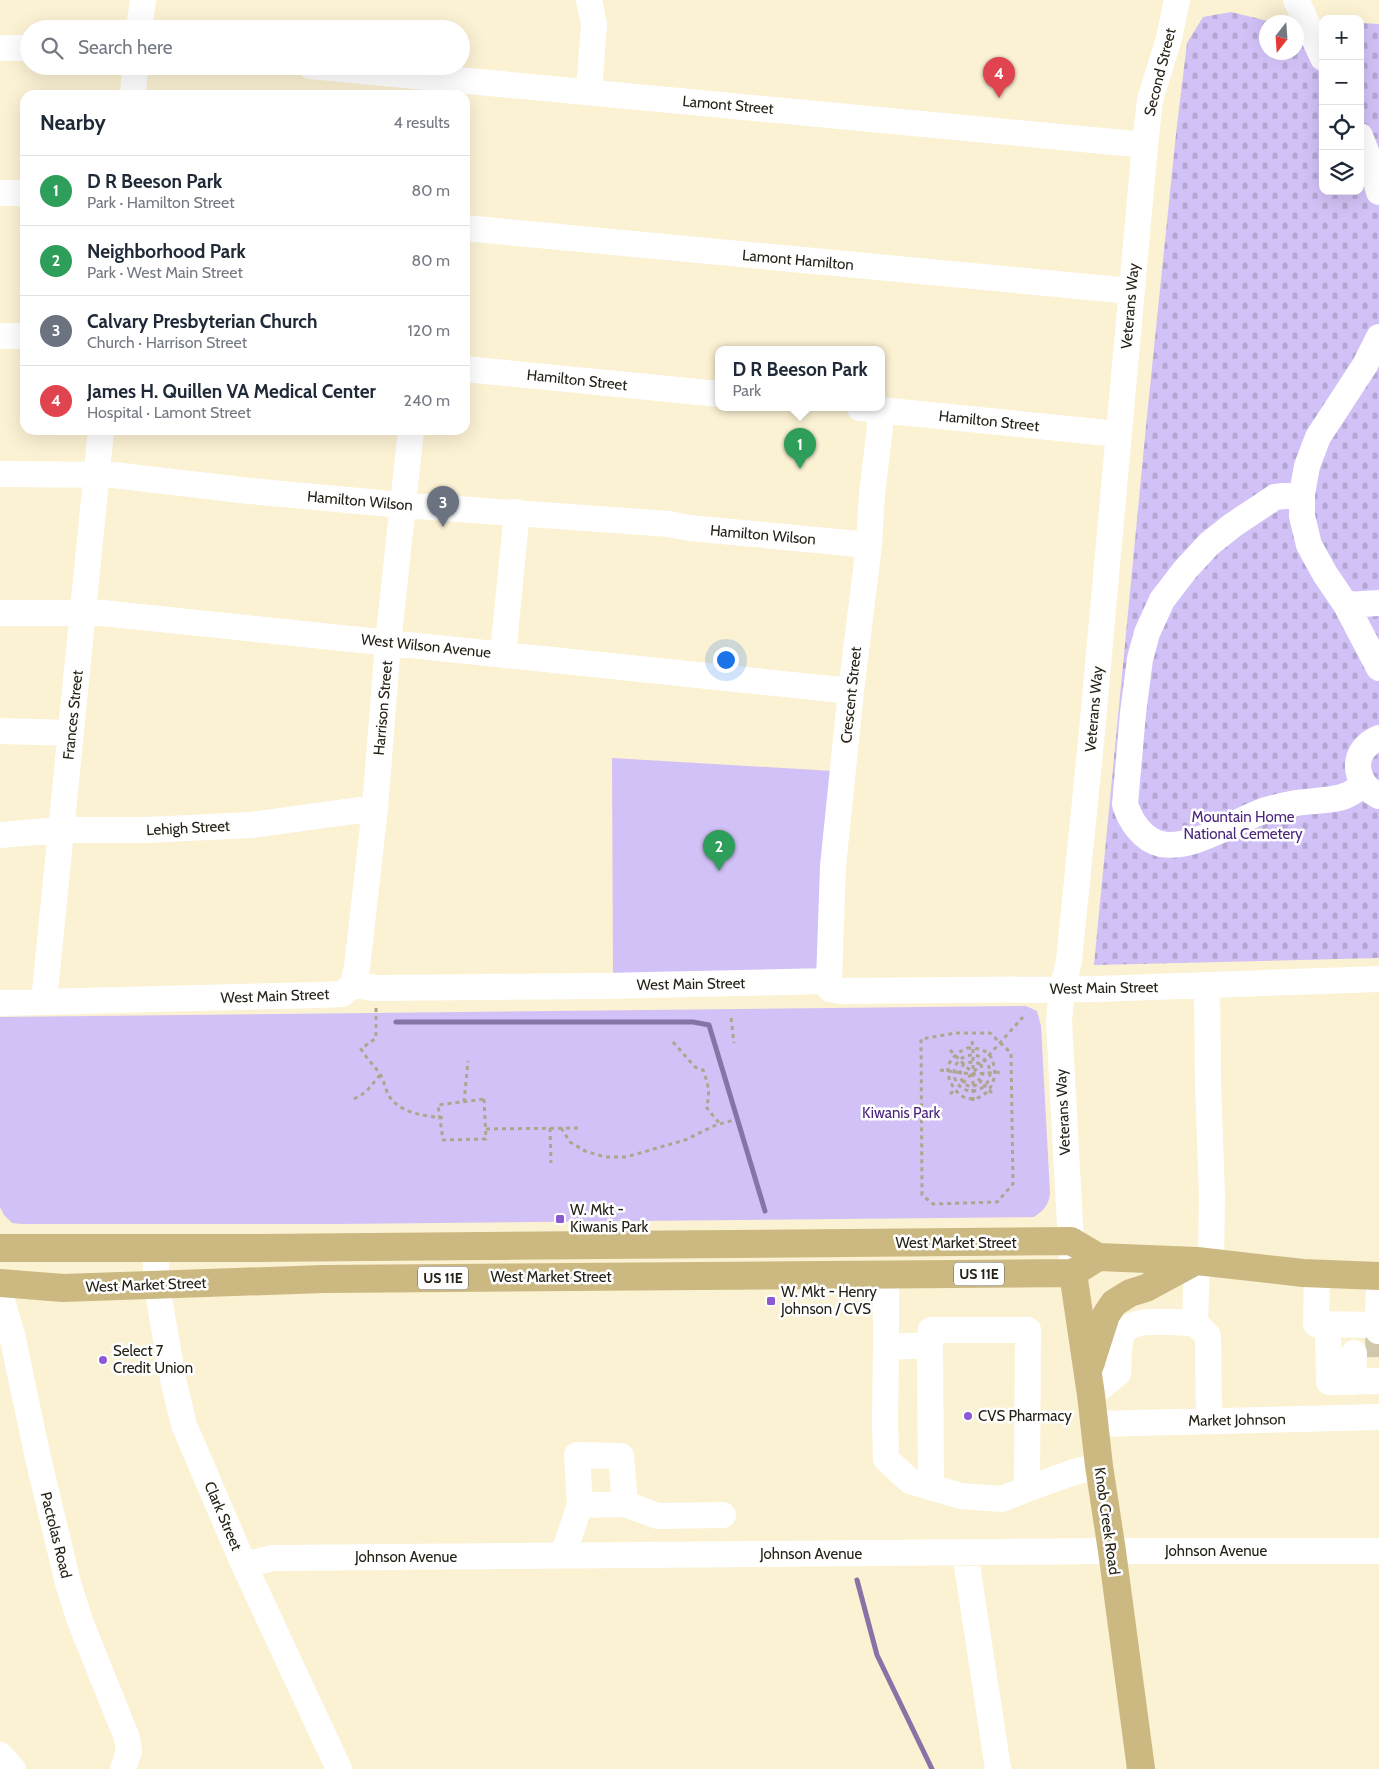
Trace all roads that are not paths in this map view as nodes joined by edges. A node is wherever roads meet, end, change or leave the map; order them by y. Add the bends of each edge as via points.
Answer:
1 (143, 0) edge
2 (589, 0) edge
3 (1177, 0) edge
4 (1296, 0) edge
5 (141, 20) edge
6 (0, 48) edge
7 (20, 48) edge
8 (1319, 49) edge
9 (134, 75) edge
10 (368, 75) edge
11 (445, 87) edge
12 (133, 90) edge
13 (588, 92) junction
14 (1145, 145) junction
15 (1364, 148) edge
16 (1379, 192) edge
17 (0, 193) edge
18 (20, 193) edge
19 (470, 228) edge
20 (1131, 291) junction
21 (0, 336) edge
22 (20, 336) edge
23 (1379, 337) edge
24 (470, 369) edge
25 (715, 394) edge
26 (885, 410) edge
27 (871, 411) edge
28 (1118, 434) junction
29 (101, 435) edge
30 (410, 435) edge
31 (0, 474) edge
32 (97, 475) junction
33 (1302, 494) junction
34 (402, 505) junction
35 (517, 512) junction
36 (869, 545) junction
37 (1379, 603) edge
38 (1346, 605) junction
39 (0, 613) edge
40 (83, 613) junction
41 (388, 643) junction
42 (503, 654) junction
43 (1378, 660) edge
44 (851, 691) junction
45 (0, 731) edge
46 (71, 733) junction
47 (1379, 738) edge
48 (1371, 791) edge
49 (375, 808) junction
50 (60, 830) junction
51 (0, 835) edge
52 (1379, 979) edge
53 (829, 982) junction
54 (1207, 985) junction
55 (364, 986) junction
56 (1062, 990) junction
57 (44, 1001) junction
58 (0, 1002) edge
59 (1072, 1241) junction
60 (0, 1248) edge
61 (155, 1248) junction
62 (1098, 1257) junction
63 (1204, 1262) junction
64 (1073, 1273) junction
65 (1316, 1274) junction
66 (886, 1275) junction
67 (1379, 1277) edge
68 (0, 1283) edge
69 (157, 1285) junction
70 (0, 1293) edge
71 (1195, 1323) junction
72 (1328, 1324) junction
73 (1366, 1332) edge
74 (930, 1345) junction
75 (886, 1347) junction
76 (1379, 1367) edge
77 (1360, 1382) edge
78 (1090, 1383) junction
79 (1379, 1417) edge
80 (1328, 1418) junction
81 (1209, 1421) junction
82 (1095, 1424) junction
83 (1099, 1466) junction
84 (921, 1484) junction
85 (1027, 1490) junction
86 (625, 1504) junction
87 (580, 1505) junction
88 (723, 1515) dead end
89 (1112, 1551) junction
90 (1379, 1551) edge
91 (965, 1552) junction
92 (563, 1555) junction
93 (244, 1566) junction
94 (0, 1755) edge
95 (14, 1769) edge
96 (123, 1769) edge
97 (339, 1769) edge
98 (998, 1769) edge
99 (1141, 1769) edge

1 - 5 street
2 - 13 street via 594,24
3 - 14 street, Second Street via 1150,100
4 - 8 street
6 - 7 street
9 - 12 street
10 - 11 street, Lamont Street
11 - 13 street, Lamont Street
13 - 14 street, Lamont Street
14 - 20 street, Veterans Way
15 - 16 street
17 - 18 street
19 - 20 street, Lamont Hamilton
20 - 28 street, Veterans Way
21 - 22 street
23 - 33 street via 1365,365 1318,437 1307,466
24 - 25 street, Hamilton Street
26 - 28 street, Hamilton Street
27 - 36 street, Crescent Street
28 - 56 street, Veterans Way via 1072,932
29 - 32 street, Frances Street
30 - 34 street, Harrison Street
31 - 32 street, Hamilton Wilson
32 - 34 street, Hamilton Wilson
32 - 40 street, Frances Street
33 - 38 street via 1302,516 1309,545
33 - 48 street via 1275,497 1233,525 1209,544 1162,600 1147,633 1140,659 1125,804 1128,816 1148,839 1175,845 1292,803
34 - 35 street, Hamilton Wilson
34 - 41 street, Harrison Street
35 - 36 street, Hamilton Wilson
35 - 42 street
36 - 44 street, Crescent Street
37 - 38 street
38 - 43 street
39 - 40 street, West Wilson Avenue
40 - 41 street, West Wilson Avenue
40 - 46 street, Frances Street
41 - 42 street, West Wilson Avenue
41 - 49 street, Harrison Street
42 - 44 street, West Wilson Avenue
44 - 53 street, Crescent Street via 833,866
45 - 46 street
46 - 50 street, Frances Street
47 - 48 street via 1364,748 1358,766 1359,776
49 - 50 street, Lehigh Street via 251,825
49 - 55 street, Harrison Street via 358,967
50 - 51 street, Lehigh Street
50 - 57 street, Frances Street
52 - 54 street, West Main Street
53 - 55 street, West Main Street
53 - 56 street, West Main Street via 830,989 841,992
54 - 56 street, West Main Street
54 - 63 street via 1212,1196
55 - 57 street, West Main Street via 342,994 318,996
56 - 59 street, Veterans Way via 1060,1049
57 - 58 street, West Main Street
59 - 61 main road, West Market Street / US 11E
59 - 62 main road
59 - 64 street, Veterans Way
60 - 61 main road, West Market Street / US 11E
61 - 69 street, Clark Street
62 - 63 main road
62 - 64 main road
63 - 65 main road
63 - 71 street
63 - 78 main road via 1130,1293 1110,1308
64 - 66 main road, West Market Street / US 11E
64 - 78 main road, Knob Creek Road
65 - 67 main road
65 - 72 street via 1316,1324
66 - 69 main road, West Market Street / US 11E via 324,1279
66 - 75 street
67 - 73 street
68 - 69 main road, West Market Street / US 11E via 62,1288
69 - 93 street, Clark Street via 184,1425
70 - 96 street, Pactolas Road via 68,1583 127,1738 129,1751
71 - 78 street via 1144,1322 1125,1330 1121,1336 1118,1373
71 - 81 street via 1208,1336
72 - 73 street
72 - 77 street
73 - 77 street
74 - 75 street
74 - 84 street via 931,1428 916,1456
74 - 85 street via 931,1330 1028,1330
75 - 84 street via 886,1459
76 - 77 street
77 - 80 street
78 - 82 main road, Knob Creek Road
79 - 80 street, Market Johnson
80 - 81 street, Market Johnson
81 - 82 street, Market Johnson
82 - 83 main road, Knob Creek Road
83 - 85 street
83 - 89 main road, Knob Creek Road
84 - 85 street via 961,1496 1002,1499
86 - 87 street
86 - 87 street via 621,1456 577,1455
86 - 88 street via 658,1516
87 - 92 street
89 - 90 street, Johnson Avenue
89 - 91 street, Johnson Avenue
89 - 99 main road, Knob Creek Road
91 - 92 street, Johnson Avenue
91 - 98 street
92 - 93 street, Johnson Avenue via 273,1558
93 - 97 street, Clark Street
94 - 95 street

